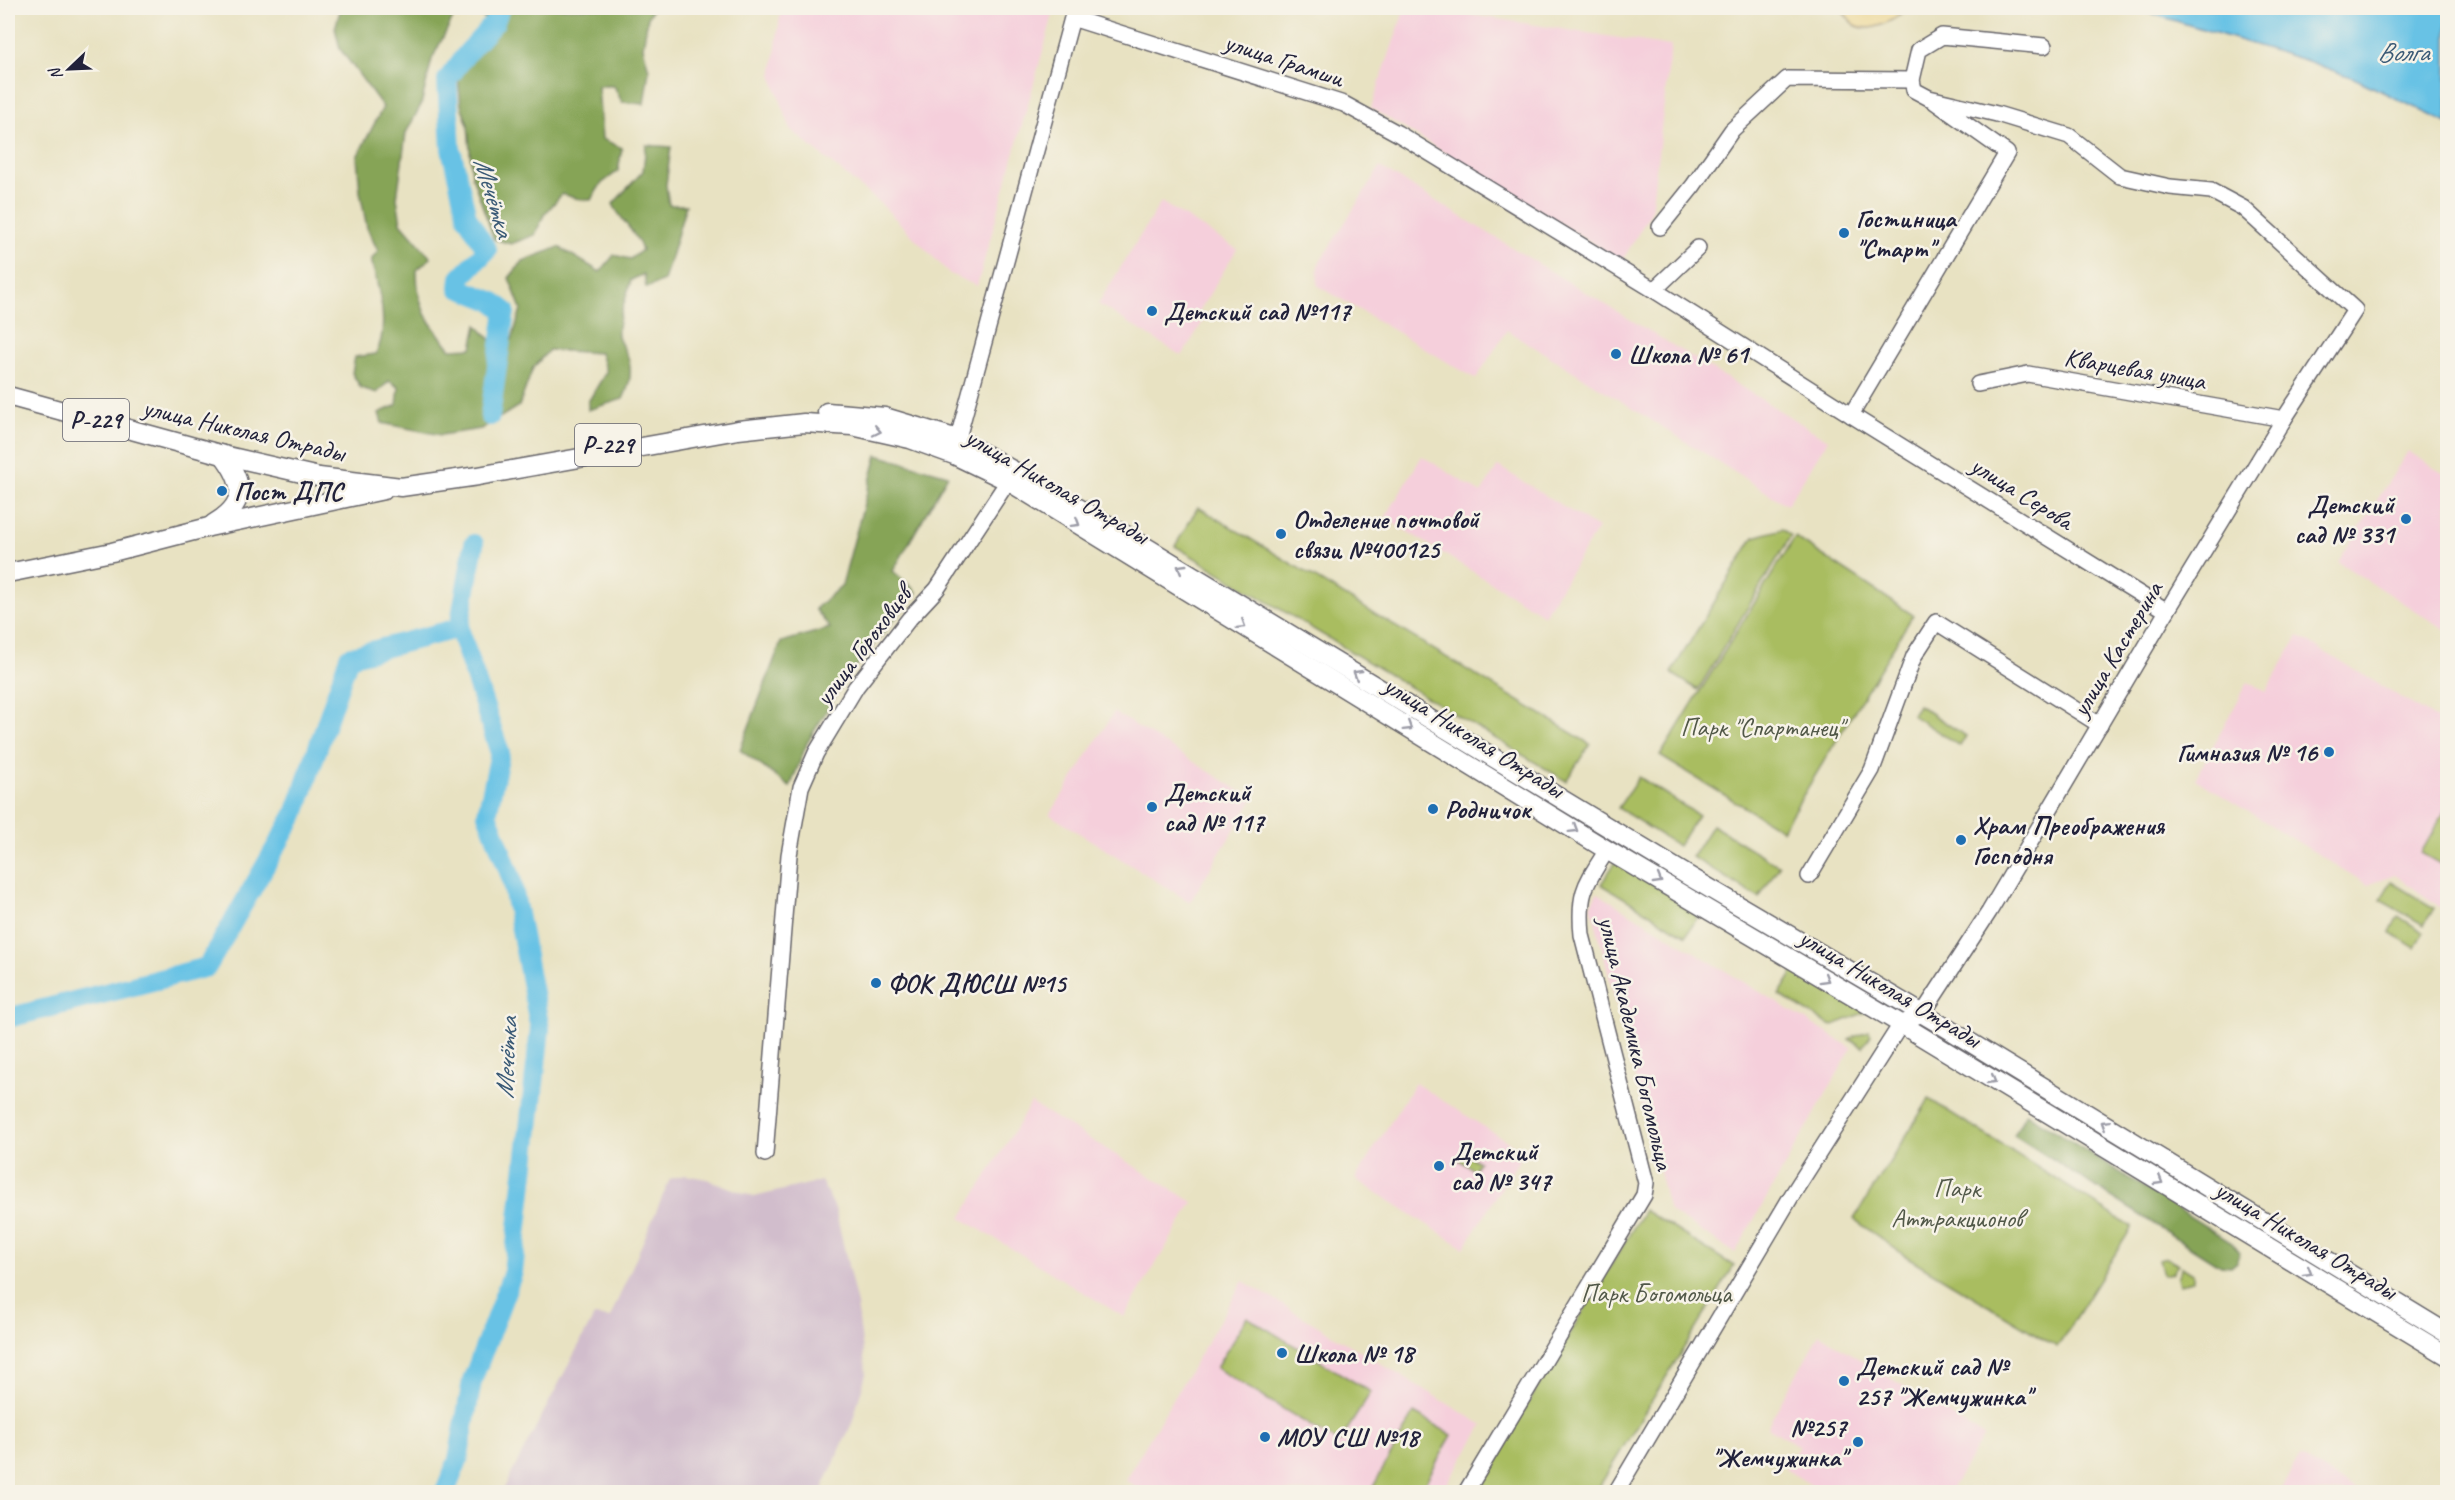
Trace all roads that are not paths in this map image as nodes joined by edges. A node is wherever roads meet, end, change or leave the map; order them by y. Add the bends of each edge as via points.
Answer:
1 (2044, 46) dead end
2 (1912, 80) junction
3 (1929, 98) junction
4 (1660, 226) dead end
5 (1698, 248) dead end
6 (1654, 290) junction
7 (1978, 384) dead end
8 (8, 396) edge
9 (1851, 416) junction
10 (2284, 419) junction
11 (956, 447) junction
12 (223, 455) junction
13 (1008, 481) junction
14 (401, 487) junction
15 (209, 527) junction
16 (8, 573) edge
17 (2167, 611) junction
18 (2100, 725) junction
19 (1607, 850) junction
20 (1809, 876) dead end
21 (1923, 1013) junction
22 (1901, 1024) junction
23 (765, 1154) dead end
24 (2448, 1334) edge
25 (2448, 1356) edge
26 (1466, 1492) edge
27 (1616, 1492) edge

1 - 2 street via 1942,36 1920,50
2 - 3 street via 1914,90
2 - 4 street via 1787,79 1732,130
3 - 9 street via 2007,153
3 - 10 street, улица Кастерина via 2069,136 2120,176 2211,191 2243,208 2355,310
5 - 6 street
6 - 9 street, улица Грамши
6 - 11 street, улица Грамши via 1344,104 1072,18
7 - 10 street, Кварцевая улица via 2028,374
8 - 12 main road, улица Николая Отрады / Р-229
9 - 17 street, улица Серова
10 - 17 street, улица Кастерина
11 - 13 main road, улица Николая Отрады
14 -> 11 main road, улица Николая Отрады / Р-229 via 777,425 852,426
11 - 14 main road, улица Николая Отрады / Р-229 via 885,417 815,412 736,420
21 -> 11 main road, улица Николая Отрады via 1145,547
12 - 14 main road, улица Николая Отрады / Р-229 via 319,477
12 - 15 main road via 237,474 240,491 226,517
13 -> 19 main road, улица Николая Отрады
13 - 23 street, улица Гороховцев via 937,589 856,687 816,753 801,787 789,855
14 - 15 main road
15 - 16 main road
17 - 18 street, улица Кастерина
18 - 20 street via 1936,622 1914,656 1872,770
18 - 21 street, улица Кастерина via 1989,912
19 -> 22 main road, улица Николая Отрады
19 - 26 street, улица Академика Богомольца via 1581,894 1582,935 1646,1183 1644,1195
21 - 22 street
24 -> 21 main road, улица Николая Отрады
22 -> 25 main road, улица Николая Отрады
22 - 27 street via 1787,1204

